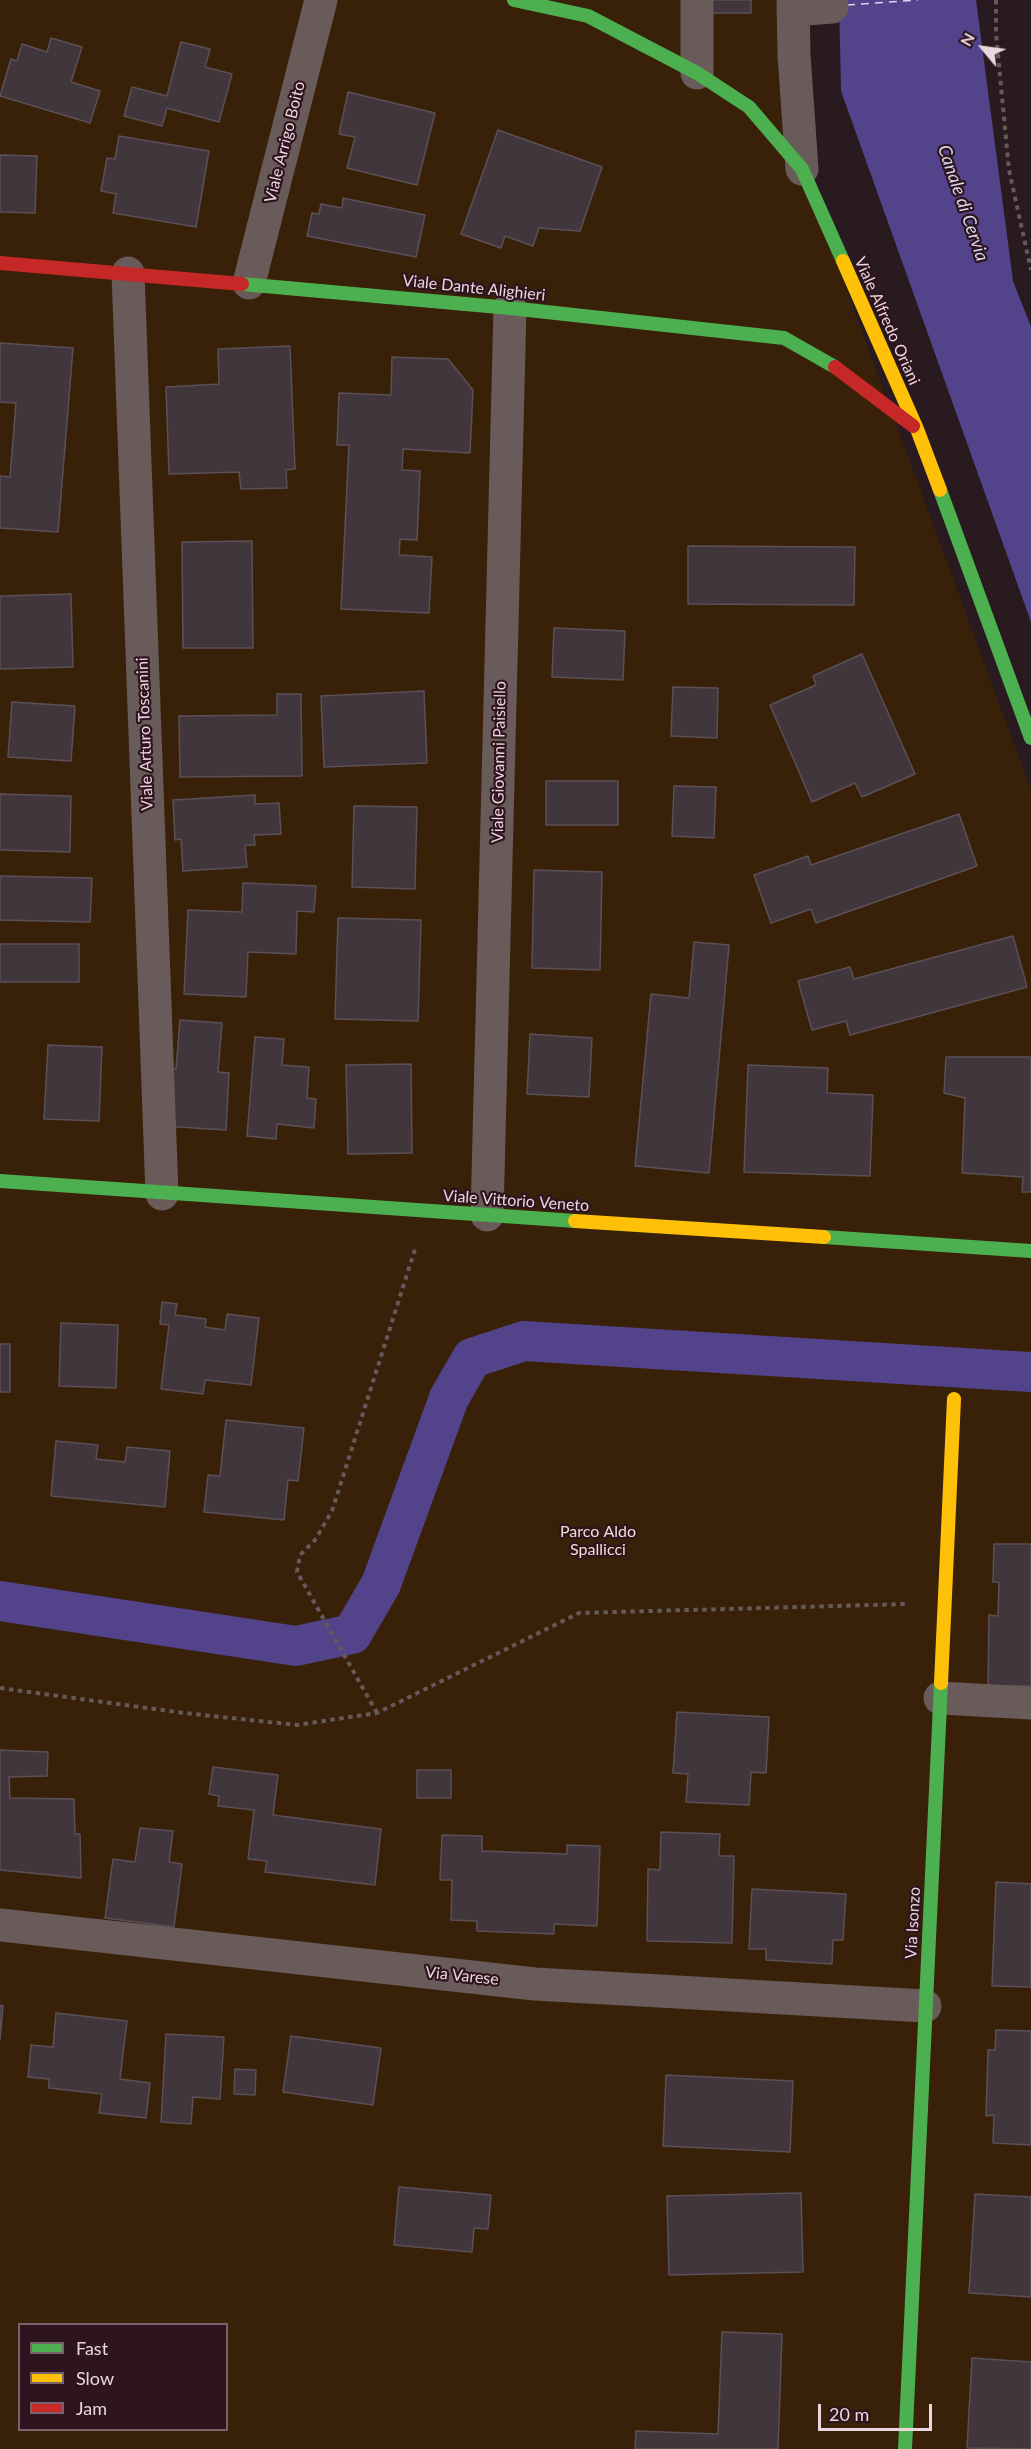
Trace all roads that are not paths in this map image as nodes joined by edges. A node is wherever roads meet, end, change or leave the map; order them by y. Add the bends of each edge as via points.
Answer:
1 (321, 0) edge
2 (514, 0) edge
3 (697, 0) edge
4 (793, 5) edge
5 (831, 6) dead end
6 (697, 73) junction
7 (802, 169) junction
8 (0, 263) edge
9 (128, 273) junction
10 (249, 283) junction
11 (510, 308) junction
12 (917, 429) junction
13 (1031, 738) edge
14 (0, 1181) edge
15 (162, 1194) junction
16 (487, 1215) junction
17 (1031, 1251) edge
18 (954, 1399) dead end
19 (940, 1698) junction
20 (1031, 1703) edge
21 (0, 1925) edge
22 (925, 2006) junction
23 (905, 2449) edge

1 - 10 street, Viale Arrigo Boito
2 - 6 street, Viale Alfredo Oriani via 588,16
3 - 6 street
4 - 5 street
4 - 7 street
6 - 7 street, Viale Alfredo Oriani via 749,107
7 - 12 street, Viale Alfredo Oriani
8 - 9 street, Viale Dante Alighieri
9 - 10 street, Viale Dante Alighieri
9 - 15 street, Viale Arturo Toscanini
10 - 11 street, Viale Dante Alighieri
11 - 12 street, Viale Dante Alighieri via 784,338 844,372
11 - 16 street, Viale Giovanni Paisiello
12 - 13 street, Viale Alfredo Oriani
14 - 15 street, Viale Vittorio Veneto
15 - 16 street, Viale Vittorio Veneto
16 - 17 street, Viale Vittorio Veneto
18 - 19 street, Via Isonzo
19 - 20 street
19 - 22 street, Via Isonzo
21 - 22 street, Via Varese via 535,1984
22 - 23 street, Via Isonzo

